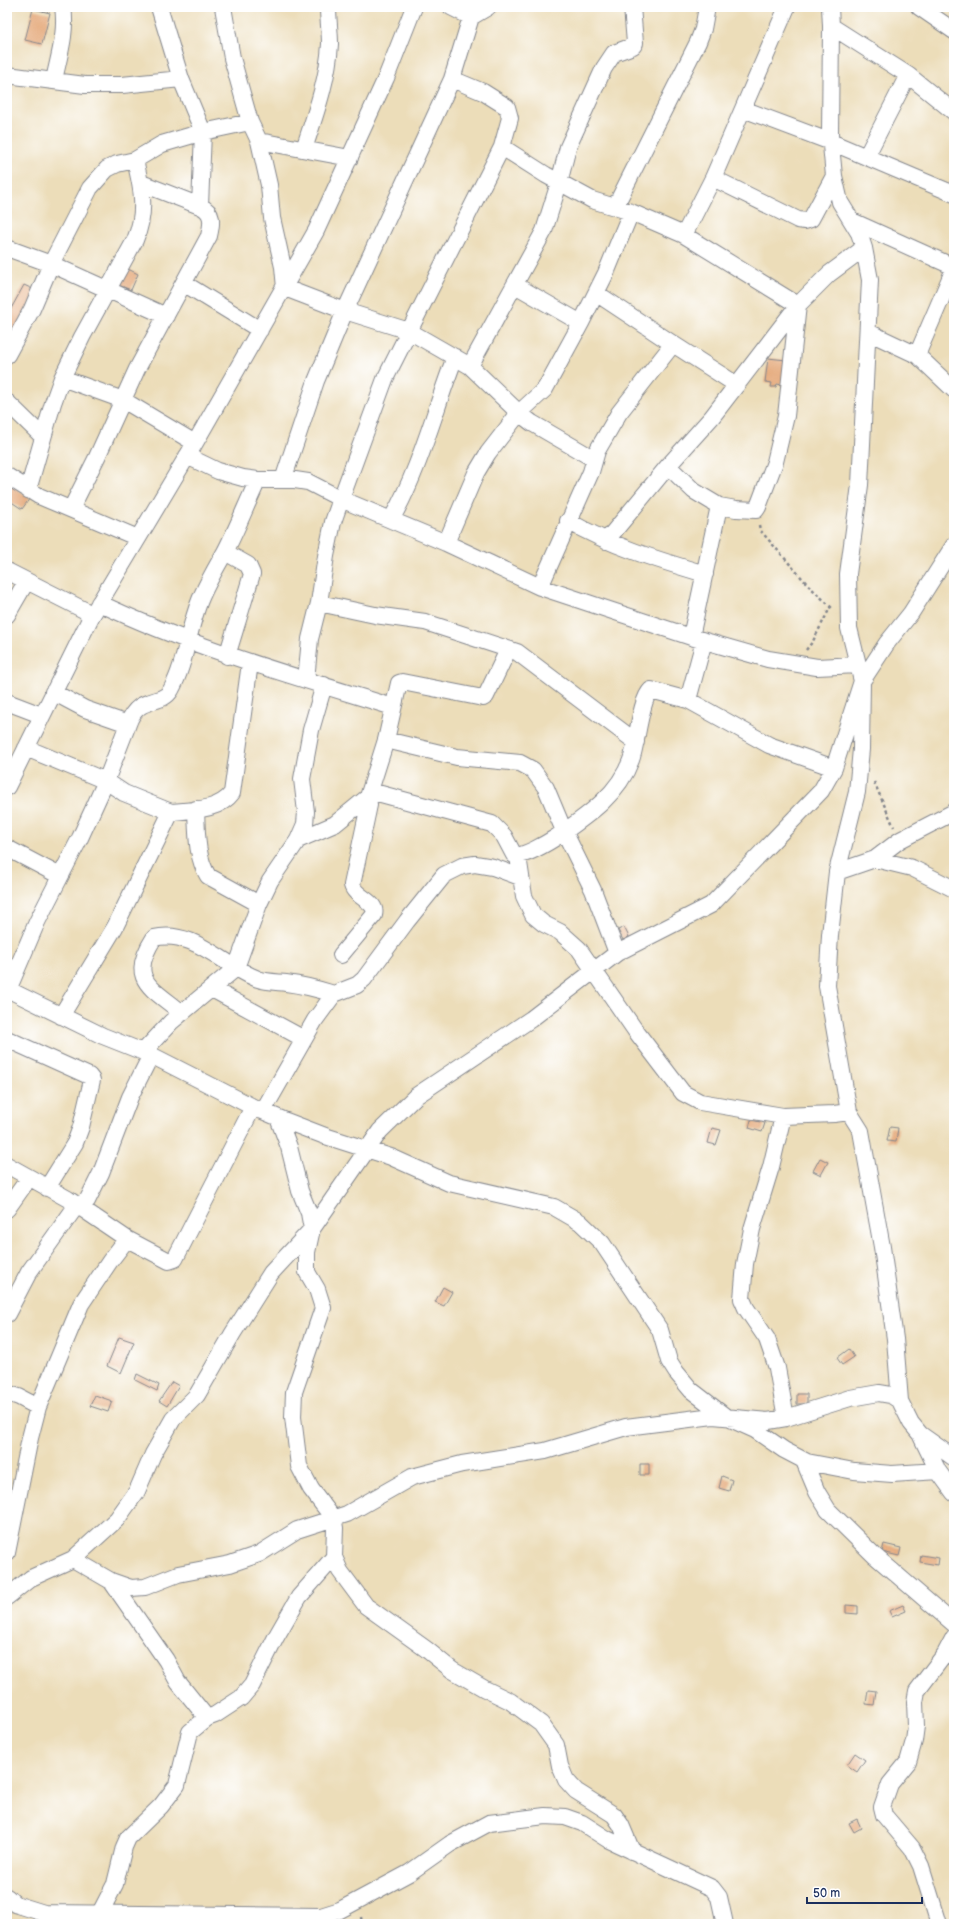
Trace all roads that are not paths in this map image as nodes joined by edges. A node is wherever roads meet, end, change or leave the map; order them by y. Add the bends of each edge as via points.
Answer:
1 (63, 7) edge
2 (159, 7) edge
3 (223, 7) edge
4 (328, 7) edge
5 (414, 7) edge
6 (451, 7) edge
7 (488, 7) edge
8 (632, 7) edge
9 (706, 7) edge
10 (787, 7) edge
11 (919, 7) edge
12 (829, 13) edge
13 (471, 17) junction
14 (954, 31) edge
15 (7, 75) edge
16 (908, 75) junction
17 (181, 79) junction
18 (452, 79) junction
19 (54, 80) junction
20 (743, 109) junction
21 (954, 112) edge
22 (250, 122) junction
23 (203, 132) junction
24 (259, 141) junction
25 (831, 142) junction
26 (502, 147) junction
27 (304, 149) junction
28 (866, 156) junction
29 (350, 158) junction
30 (135, 160) junction
31 (834, 176) junction
32 (713, 178) junction
33 (141, 183) junction
34 (560, 183) junction
35 (954, 194) edge
36 (200, 206) junction
37 (615, 207) junction
38 (631, 212) junction
39 (852, 221) junction
40 (684, 235) junction
41 (7, 248) edge
42 (864, 248) junction
43 (51, 264) junction
44 (954, 268) edge
45 (184, 284) junction
46 (515, 285) junction
47 (285, 288) junction
48 (109, 290) junction
49 (596, 293) junction
50 (798, 306) junction
51 (345, 311) junction
52 (166, 316) junction
53 (581, 323) junction
54 (260, 330) junction
55 (409, 331) junction
56 (868, 332) junction
57 (673, 344) junction
58 (7, 355) edge
59 (917, 355) junction
60 (455, 357) junction
61 (470, 366) junction
62 (62, 378) junction
63 (737, 385) junction
64 (954, 390) edge
65 (123, 400) junction
66 (7, 402) edge
67 (519, 413) junction
68 (43, 437) junction
69 (191, 450) junction
70 (594, 459) junction
71 (668, 466) junction
72 (7, 476) edge
73 (258, 480) junction
74 (283, 480) junction
75 (28, 490) junction
76 (341, 499) junction
77 (719, 506) junction
78 (71, 510) junction
79 (391, 520) junction
80 (568, 522) junction
81 (138, 538) junction
82 (606, 541) junction
83 (446, 543) junction
84 (954, 545) edge
85 (225, 552) junction
86 (7, 571) edge
87 (705, 574) junction
88 (26, 582) junction
89 (540, 587) junction
90 (99, 603) junction
91 (319, 603) junction
92 (7, 615) edge
93 (91, 618) junction
94 (697, 639) junction
95 (187, 642) junction
96 (508, 650) junction
97 (227, 656) junction
98 (250, 664) junction
99 (858, 664) junction
100 (306, 680) junction
101 (862, 681) junction
102 (324, 685) junction
103 (53, 692) junction
104 (688, 700) junction
105 (7, 702) edge
106 (393, 707) junction
107 (41, 715) junction
108 (128, 724) junction
109 (386, 740) junction
110 (636, 742) junction
111 (26, 748) junction
112 (834, 768) junction
113 (106, 781) junction
114 (7, 787) edge
115 (369, 794) junction
116 (196, 809) junction
117 (170, 812) junction
118 (954, 812) edge
119 (564, 831) junction
120 (298, 840) junction
121 (7, 848) edge
122 (518, 856) junction
123 (874, 859) junction
124 (837, 872) junction
125 (60, 876) junction
126 (520, 878) junction
127 (954, 888) edge
128 (259, 904) junction
129 (617, 953) junction
130 (341, 955) dead end
131 (236, 968) junction
132 (595, 970) junction
133 (212, 989) junction
134 (7, 990) edge
135 (334, 994) junction
136 (182, 1013) junction
137 (61, 1016) junction
138 (7, 1039) edge
139 (304, 1039) junction
140 (147, 1054) junction
141 (258, 1109) junction
142 (849, 1112) junction
143 (783, 1116) junction
144 (278, 1118) junction
145 (367, 1149) junction
146 (7, 1165) edge
147 (29, 1178) junction
148 (46, 1188) junction
149 (76, 1205) junction
150 (7, 1209) edge
151 (312, 1229) junction
152 (127, 1239) junction
153 (7, 1314) edge
154 (7, 1393) edge
155 (900, 1401) junction
156 (38, 1407) junction
157 (726, 1417) junction
158 (786, 1418) junction
159 (920, 1434) junction
160 (954, 1458) edge
161 (804, 1461) junction
162 (938, 1471) junction
163 (954, 1493) edge
164 (333, 1518) junction
165 (7, 1553) edge
166 (334, 1557) junction
167 (73, 1559) junction
168 (111, 1581) junction
169 (7, 1597) edge
170 (954, 1624) edge
171 (954, 1637) edge
172 (207, 1718) junction
173 (632, 1851) junction
174 (7, 1897) edge
175 (100, 1914) junction
176 (725, 1924) edge
177 (939, 1924) edge

1 - 19 street via 64,34
2 - 17 street
3 - 22 street via 232,58
4 - 27 street via 330,44 326,74
5 - 29 street
6 - 13 street
7 - 13 street
8 - 34 street via 635,43 614,53 604,68 568,147
9 - 37 street via 698,42
10 - 20 street
11 - 14 street
12 - 16 street
12 - 25 street
13 - 18 street
15 - 19 street
16 - 21 street
16 - 28 street
17 - 19 street via 122,85 85,85
17 - 23 street
18 - 26 street via 483,92 506,107 510,118
18 - 51 street
20 - 25 street
20 - 32 street
22 - 23 street
22 - 24 street
23 - 30 street via 162,144
23 - 36 street
24 - 27 street
24 - 47 street via 269,185 272,218
25 - 28 street
25 - 31 street
26 - 34 street
26 - 55 street
27 - 29 street
28 - 35 street
29 - 47 street via 316,232
30 - 33 street
30 - 43 street via 107,169 90,188
31 - 32 street via 811,219 805,221 798,220
31 - 39 street via 840,202
32 - 40 street
33 - 36 street
33 - 48 street via 141,225
34 - 37 street via 592,200
34 - 46 street via 544,231
36 - 45 street via 207,209 211,215 210,231 206,244
37 - 38 street
38 - 40 street
38 - 49 street
39 - 42 street
39 - 44 street
40 - 50 street
41 - 43 street
42 - 50 street via 829,274
42 - 56 street via 870,280
43 - 48 street
43 - 58 street via 32,309
44 - 59 street
45 - 52 street
45 - 54 street
46 - 53 street
46 - 61 street
47 - 51 street
47 - 54 street
48 - 52 street
48 - 62 street
49 - 53 street
49 - 57 street
50 - 63 street
50 - 77 street via 786,416 775,462 757,509 736,510
51 - 55 street
51 - 74 street via 316,381
52 - 65 street
53 - 67 street via 545,389
54 - 69 street
55 - 60 street
55 - 76 street via 385,379
56 - 59 street
56 - 99 street via 860,485 848,574 849,628
57 - 63 street
57 - 70 street via 619,413
59 - 64 street
60 - 61 street
60 - 79 street via 417,468
61 - 67 street
62 - 65 street
62 - 68 street
63 - 71 street
65 - 69 street
65 - 78 street
66 - 68 street
67 - 70 street via 559,440
67 - 83 street via 476,473
68 - 75 street
69 - 73 street via 218,471
69 - 81 street
70 - 80 street via 591,472
71 - 77 street via 694,491
71 - 82 street
72 - 75 street
73 - 74 street
73 - 85 street
74 - 76 street via 308,482
75 - 78 street
76 - 79 street
76 - 91 street via 333,522
77 - 87 street
78 - 81 street
79 - 83 street
80 - 82 street
80 - 89 street
81 - 90 street
82 - 87 street
83 - 89 street
84 - 101 street via 911,613
85 - 95 street via 199,602
85 - 97 street via 248,565 252,574
86 - 88 street
87 - 94 street
88 - 92 street
88 - 93 street via 84,610
89 - 94 street
90 - 93 street
90 - 95 street
91 - 96 street via 424,622
91 - 100 street via 310,639
93 - 103 street
94 - 99 street via 768,659 796,664 817,667
94 - 104 street
95 - 97 street
95 - 108 street via 170,692 136,708
96 - 106 street via 485,697 480,699 400,682
96 - 110 street via 522,655
97 - 98 street
98 - 100 street
98 - 116 street via 232,793 227,800 218,805
99 - 101 street
100 - 102 street
101 - 112 street
101 - 124 street via 861,749 857,792
102 - 106 street
102 - 120 street via 304,760 302,779 306,818
103 - 107 street
103 - 108 street via 85,709
104 - 110 street via 651,690 638,726
104 - 112 street via 769,745
105 - 107 street
106 - 109 street
107 - 111 street
108 - 113 street
109 - 115 street
109 - 119 street via 457,757 529,766 546,788
110 - 119 street via 628,767 614,790 587,816
111 - 113 street
111 - 114 street
112 - 129 street via 821,791 711,905
113 - 117 street via 124,792
113 - 125 street
115 - 120 street via 334,824
115 - 122 street via 492,824 504,836 514,855
115 - 130 street via 369,805 352,885 353,890 374,906 375,911
116 - 117 street
116 - 128 street via 199,844 208,876
117 - 137 street via 115,927
118 - 123 street via 900,840
119 - 122 street via 550,841
119 - 129 street via 593,890
120 - 128 street via 270,881
121 - 125 street
122 - 126 street
123 - 124 street
123 - 127 street via 912,868
124 - 142 street via 827,986
125 - 134 street
126 - 132 street via 524,896 533,915 571,940
126 - 135 street via 493,867 475,864 462,866 444,875 406,921 364,979 357,985
128 - 131 street
129 - 132 street
131 - 133 street
131 - 135 street via 263,980 308,986
131 - 136 street via 186,940 166,936 154,938 141,967 144,979
132 - 143 street via 635,1030 683,1093 700,1102
132 - 145 street via 531,1019 416,1096 380,1131
133 - 136 street
133 - 139 street
134 - 137 street
135 - 139 street
136 - 140 street
137 - 140 street
138 - 148 street via 89,1076 92,1080 81,1127
139 - 141 street
140 - 141 street
140 - 149 street via 101,1173 87,1201
141 - 144 street
141 - 152 street via 175,1259 169,1261
142 - 143 street
142 - 155 street via 861,1131 866,1156 895,1339
143 - 158 street via 752,1229 742,1299 767,1339 777,1368
144 - 145 street
144 - 151 street
145 - 151 street
145 - 157 street via 449,1183 554,1207 580,1222 602,1244 660,1330 669,1361 676,1372 691,1390
146 - 147 street
147 - 148 street
147 - 150 street
148 - 149 street
149 - 152 street
149 - 153 street via 29,1272
151 - 164 street via 307,1252 307,1272 317,1289 323,1308 294,1392 293,1417 299,1466
151 - 167 street via 271,1273 197,1395 173,1419 136,1491 117,1519
152 - 156 street via 81,1304
154 - 156 street
155 - 158 street via 891,1395 880,1393 850,1398
155 - 159 street
156 - 165 street
157 - 158 street via 768,1421
157 - 161 street via 756,1430
157 - 164 street via 713,1416 626,1427 545,1451 462,1464 412,1477 347,1514
159 - 160 street
159 - 162 street
161 - 162 street via 854,1471 892,1474
161 - 170 street via 828,1510 875,1556
162 - 163 street
164 - 166 street
164 - 168 street via 297,1530 259,1554 230,1564 178,1574 145,1587 131,1588
166 - 172 street via 299,1597 252,1685 241,1698
166 - 173 street via 340,1571 366,1606 452,1670 510,1701 541,1724 556,1745 566,1780 576,1792 614,1815
167 - 168 street
167 - 169 street via 31,1578
168 - 172 street via 166,1660 178,1682
171 - 177 street via 945,1654 917,1691 916,1726 908,1762 890,1784 882,1807 884,1815 912,1848 921,1866
172 - 175 street via 190,1732 177,1785 128,1838 115,1884
173 - 175 street via 582,1823 565,1817 545,1816 489,1823 450,1844 409,1873 340,1910 321,1916
173 - 176 street via 712,1888 719,1897
174 - 175 street via 15,1904 44,1913

